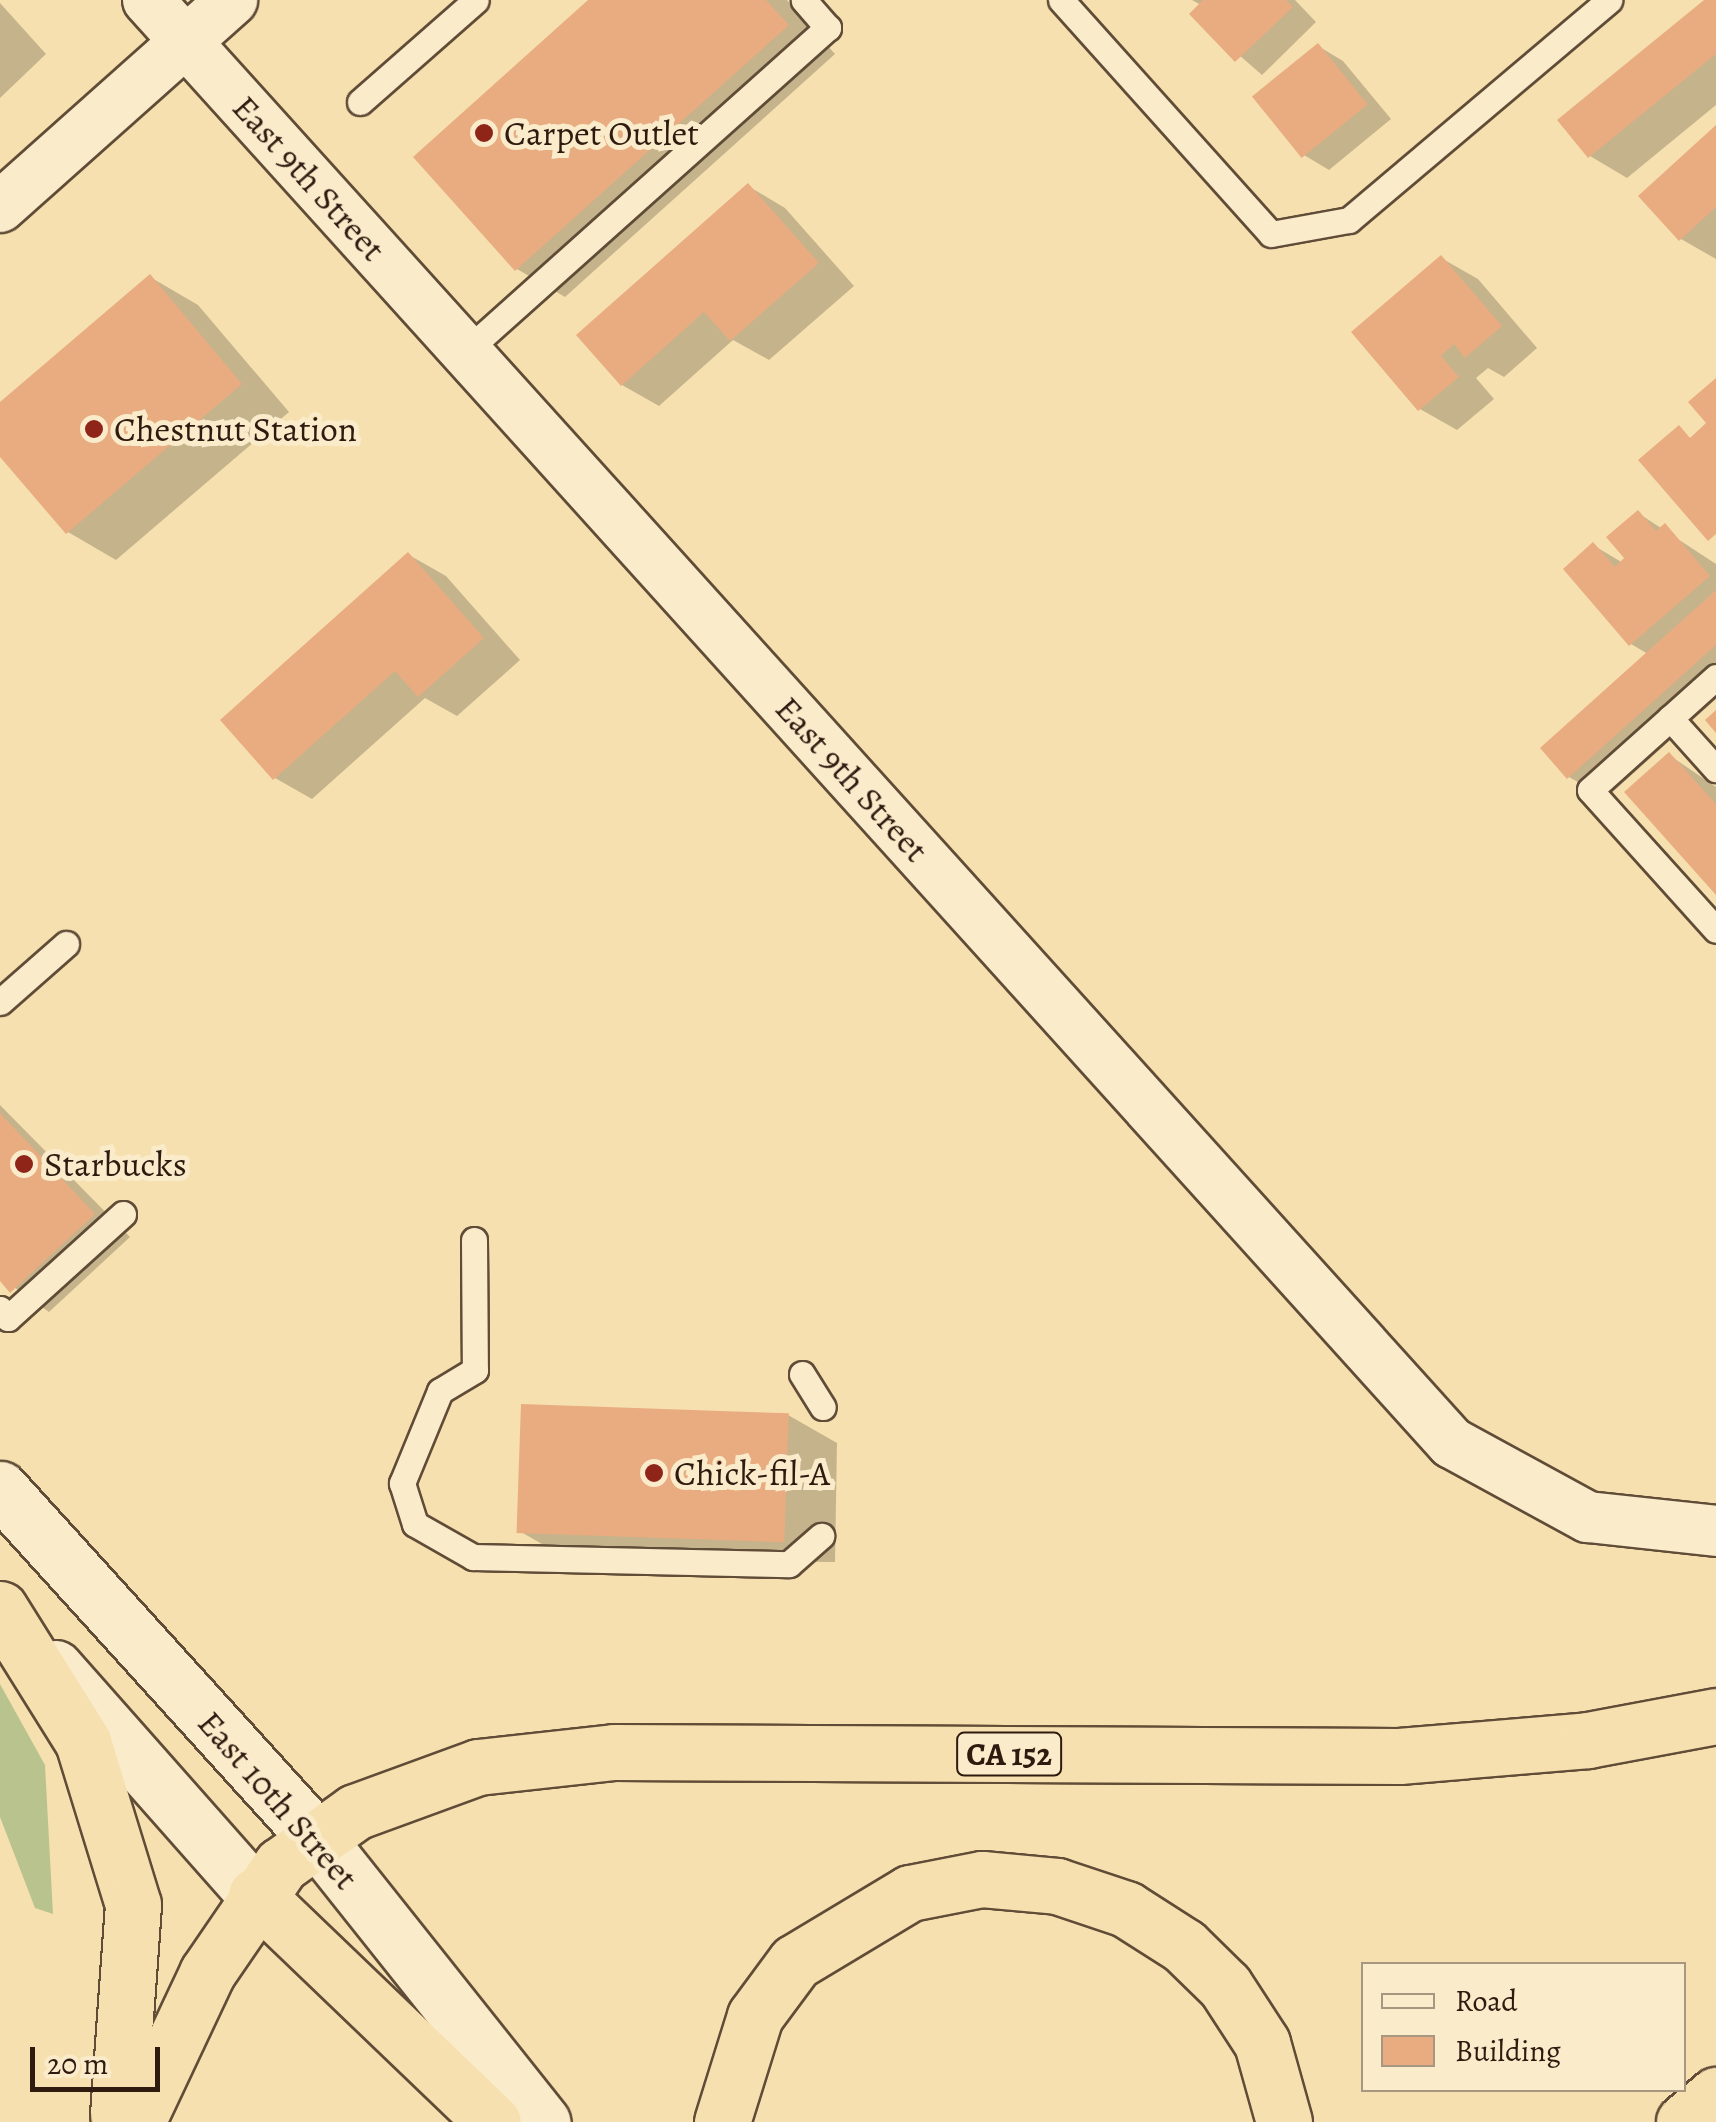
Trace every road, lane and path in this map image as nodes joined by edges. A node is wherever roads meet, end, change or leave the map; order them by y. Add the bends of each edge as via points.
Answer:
1 (148, 0) edge
2 (232, 0) edge
3 (804, 0) edge
4 (1061, 0) edge
5 (1609, 0) edge
6 (468, 3) edge
7 (186, 41) junction
8 (360, 102) dead end
9 (0, 207) edge
10 (465, 352) junction
11 (1716, 676) edge
12 (1670, 718) junction
13 (1716, 769) edge
14 (1716, 930) edge
15 (66, 944) dead end
16 (0, 1002) edge
17 (123, 1214) dead end
18 (474, 1240) dead end
19 (0, 1309) edge
20 (802, 1374) dead end
21 (823, 1407) dead end
22 (0, 1489) edge
23 (1716, 1531) edge
24 (821, 1536) dead end
25 (0, 1607) edge
26 (1716, 1716) edge
27 (314, 1836) junction
28 (256, 1896) junction
29 (1716, 2095) edge
30 (117, 2122) edge
31 (137, 2122) edge
32 (493, 2122) edge
33 (542, 2122) edge
34 (722, 2122) edge
35 (1284, 2122) edge
36 (1684, 2122) edge

1 - 7 street, East 9th Street
2 - 7 street
3 - 10 lane via 828,28
4 - 5 lane via 1271,234 1349,220
6 - 8 lane
7 - 9 street
7 - 10 street, East 9th Street
10 - 23 street, East 9th Street via 1452,1443 1588,1518
11 - 12 lane
12 - 13 lane
12 - 14 lane via 1590,790
15 - 16 lane
17 - 19 lane via 8,1318
18 - 24 lane via 475,1370 440,1390 402,1484 416,1524 473,1557 789,1564
20 - 21 lane
22 - 27 main road, East 10th Street
25 - 28 main road
25 - 30 highway via 83,1742 133,1905
26 - 27 highway, CA 152 via 1588,1740 1398,1756 548,1757 412,1786
27 - 28 highway, CA 152
27 - 33 main road, East 10th Street
28 - 31 highway via 206,1973
28 - 32 highway
29 - 36 highway
34 - 35 highway via 756,2016 795,1962 910,1893 982,1879 1057,1886 1126,1908 1184,1946 1226,1986 1262,2044

